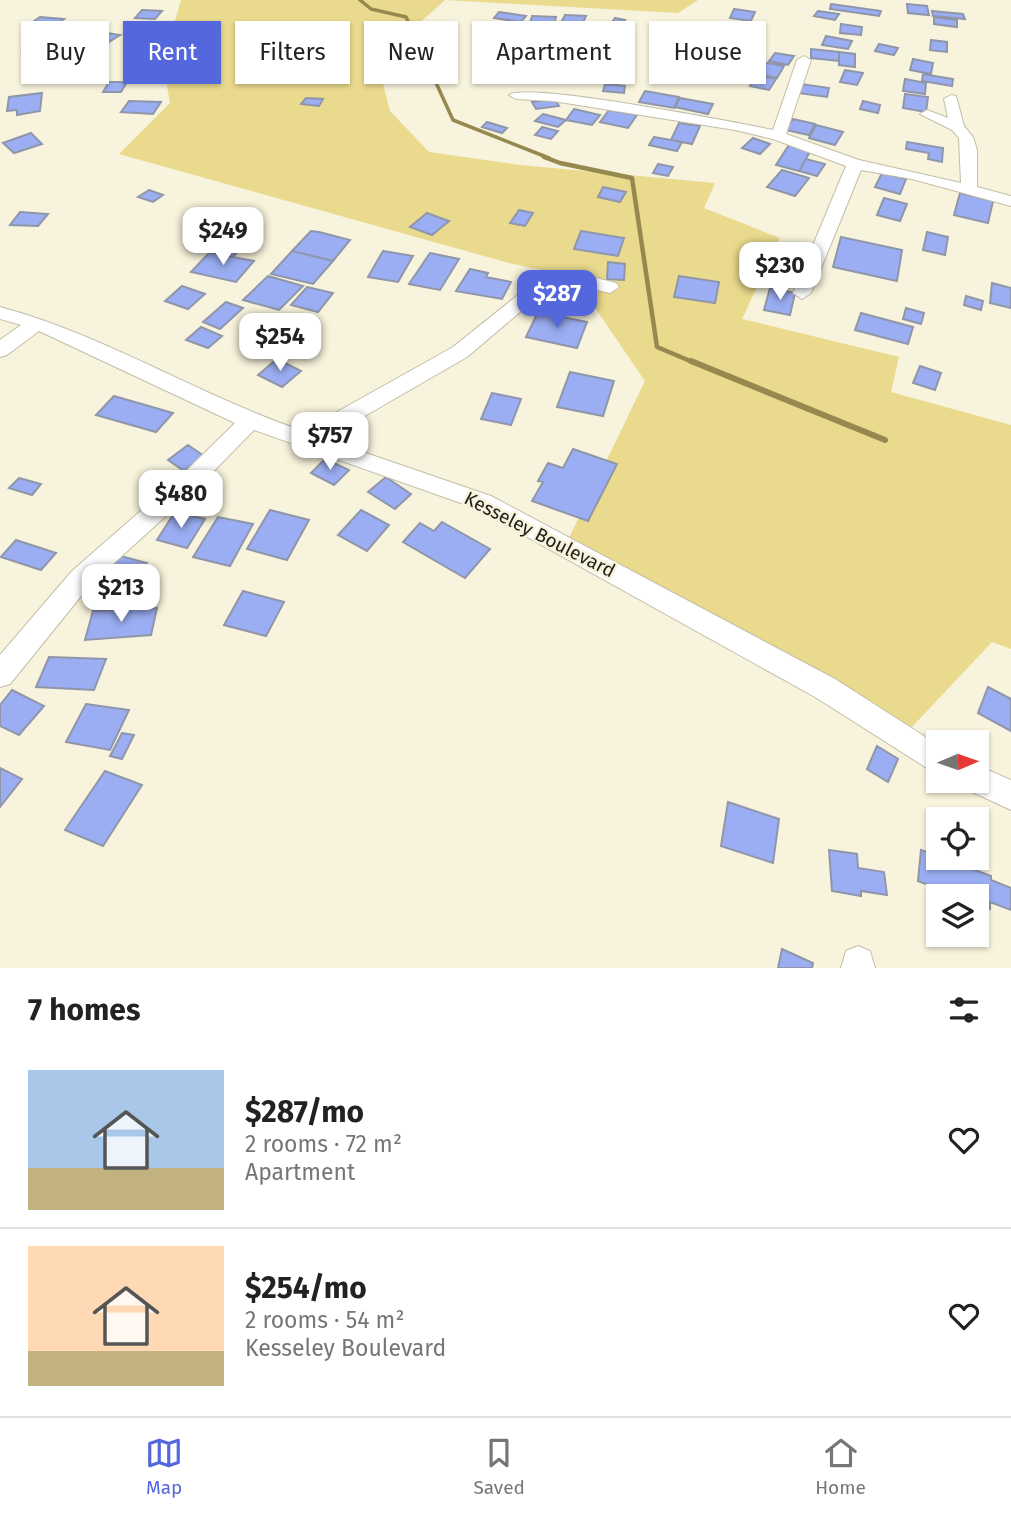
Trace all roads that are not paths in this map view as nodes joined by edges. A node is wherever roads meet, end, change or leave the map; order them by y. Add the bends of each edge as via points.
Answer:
1 (804, 60) dead end
2 (516, 95) dead end
3 (951, 99) dead end
4 (927, 114) dead end
5 (957, 127) junction
6 (778, 136) junction
7 (855, 164) junction
8 (969, 189) junction
9 (1011, 201) edge
10 (610, 288) dead end
11 (802, 293) dead end
12 (0, 313) edge
13 (37, 323) junction
14 (0, 350) edge
15 (250, 421) junction
16 (303, 441) junction
17 (0, 675) edge
18 (926, 753) edge
19 (989, 785) edge
20 (1011, 795) edge

1 - 6 street
2 - 6 street via 625,108
3 - 5 street
4 - 5 street
5 - 8 street via 969,150
6 - 7 street
7 - 8 street
7 - 11 street
8 - 9 street
10 - 16 street via 584,281 539,287 460,352
12 - 13 street, Kesseley Boulevard
13 - 14 street
13 - 15 street, Kesseley Boulevard
15 - 16 street, Kesseley Boulevard
15 - 17 street via 81,578
16 - 18 street, Kesseley Boulevard via 483,502 825,688
19 - 20 street

